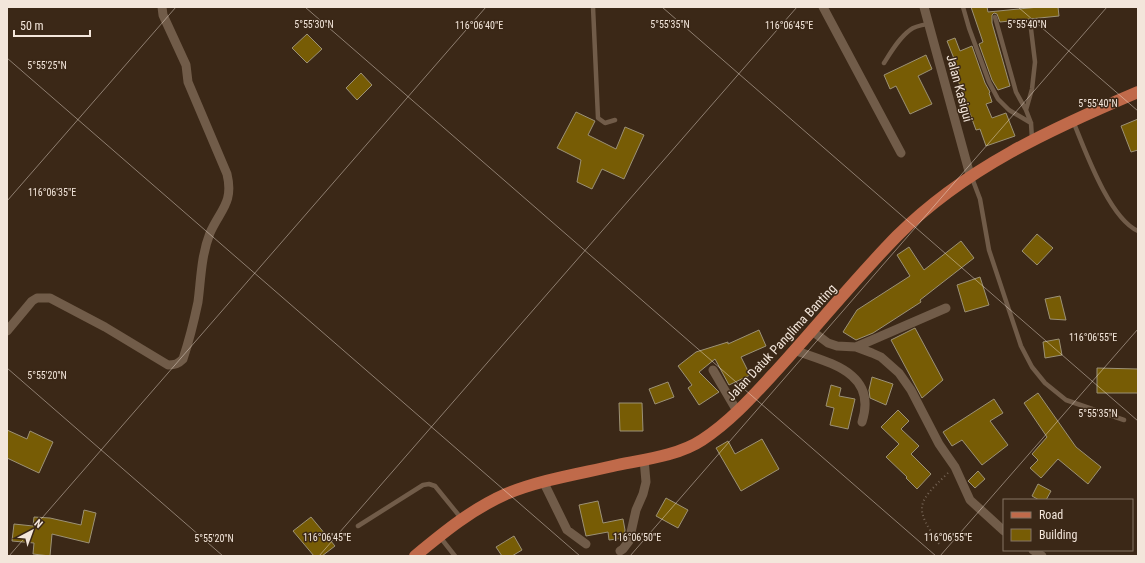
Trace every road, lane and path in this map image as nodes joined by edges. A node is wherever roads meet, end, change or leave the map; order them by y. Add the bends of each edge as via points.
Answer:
1 (162, 7) edge
2 (593, 7) edge
3 (823, 7) edge
4 (924, 7) edge
5 (963, 7) edge
6 (995, 17) dead end
7 (928, 24) junction
8 (1031, 29) dead end
9 (884, 63) dead end
10 (1138, 92) edge
11 (1026, 110) junction
12 (615, 120) dead end
13 (1072, 120) junction
14 (1032, 123) junction
15 (1032, 139) junction
16 (901, 153) dead end
17 (970, 175) junction
18 (1138, 231) edge
19 (946, 308) dead end
20 (8, 328) edge
21 (812, 331) junction
22 (856, 347) junction
23 (794, 350) junction
24 (713, 370) dead end
25 (737, 411) junction
26 (1124, 420) dead end
27 (862, 422) dead end
28 (644, 459) junction
29 (955, 467) junction
30 (544, 483) junction
31 (462, 519) junction
32 (358, 526) dead end
33 (1003, 530) edge
34 (439, 535) junction
35 (586, 544) dead end
36 (940, 544) dead end
37 (620, 551) dead end
38 (415, 556) edge
39 (455, 556) edge

1 - 20 street via 163,15 186,65 188,82 229,182 227,201 211,232 204,253 198,303 183,359 179,364 164,363 105,327 50,298 37,298 32,301
2 - 12 lane via 598,118 605,122
3 - 16 street
4 - 7 street, Jalan Kasigui
5 - 14 lane via 968,28 998,99 1009,110
6 - 11 lane via 1016,92
7 - 9 lane via 910,30
7 - 17 street, Jalan Kasigui
8 - 11 lane via 1035,62 1032,89
10 - 13 main road, Jalan Datuk Panglima Banting
11 - 14 lane
13 - 15 main road, Jalan Datuk Panglima Banting
13 - 18 lane via 1114,208 1125,222
14 - 15 lane
15 - 17 main road, Jalan Datuk Panglima Banting
17 - 21 main road, Jalan Datuk Panglima Banting via 898,236
17 - 26 lane via 980,199 989,250 1021,346 1032,367 1045,383 1066,400
19 - 22 street
21 - 22 street via 828,343
21 - 23 main road, Jalan Datuk Panglima Banting
22 - 29 street via 881,357 899,373 911,390 938,444
23 - 25 main road, Jalan Datuk Panglima Banting
23 - 27 street via 841,368 854,377 865,400
24 - 25 street
25 - 28 main road, Jalan Datuk Panglima Banting via 700,442 675,452
28 - 30 main road, Jalan Datuk Panglima Banting
28 - 37 street via 646,482 643,494 636,510 629,541
29 - 33 street via 970,500
29 - 36 path via 929,491 922,509 927,525
30 - 31 main road, Jalan Datuk Panglima Banting via 508,494
30 - 35 street via 567,530
31 - 32 lane via 435,486 429,484 423,485
31 - 34 main road, Jalan Datuk Panglima Banting
34 - 38 main road, Jalan Datuk Panglima Banting
34 - 39 lane

